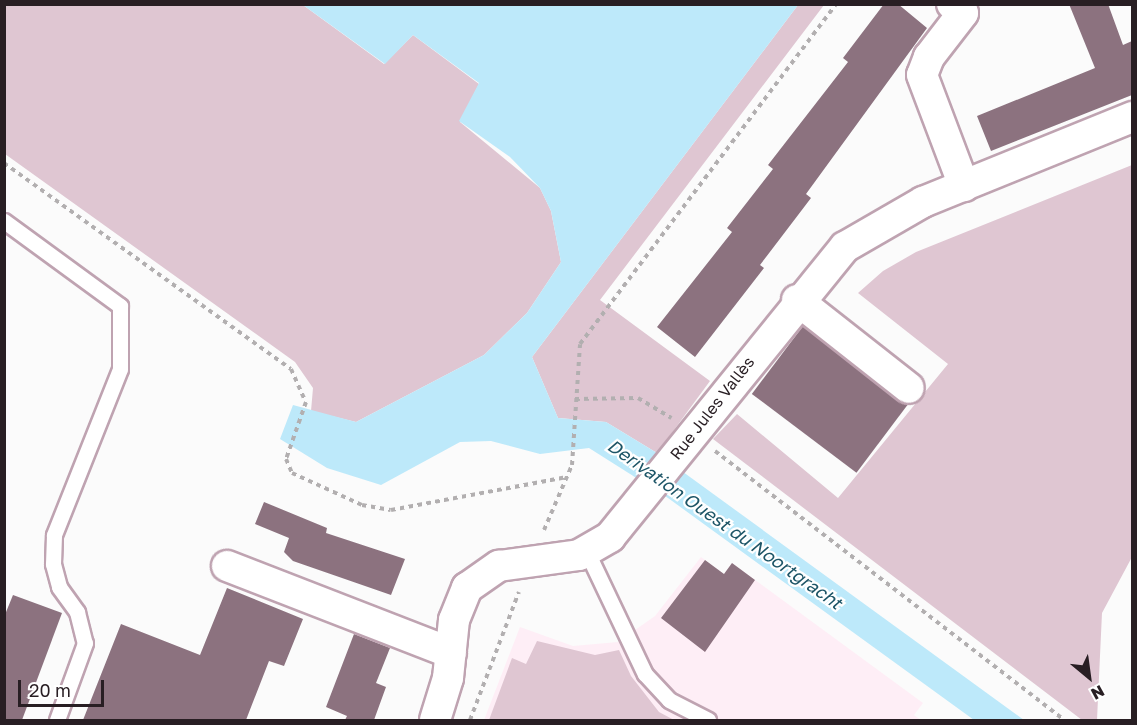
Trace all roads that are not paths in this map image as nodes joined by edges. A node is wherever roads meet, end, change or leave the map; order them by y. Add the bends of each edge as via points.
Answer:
1 (952, 4) edge
2 (1132, 117) edge
3 (964, 186) junction
4 (4, 220) edge
5 (797, 300) junction
6 (909, 388) dead end
7 (587, 552) junction
8 (227, 566) dead end
9 (451, 653) junction
10 (57, 720) edge
11 (435, 720) edge
12 (708, 720) edge

1 - 3 street via 963,13 929,57 922,75
2 - 3 street, Rue Jules Vallès
3 - 5 street, Rue Jules Vallès via 874,226 831,260
4 - 10 lane via 120,306 120,369 54,535 52,564 59,587 77,612 84,643
5 - 6 street
5 - 7 street, Rue Jules Vallès via 641,500 610,537
7 - 9 street, Rue Jules Vallès via 510,562 483,574 459,602
7 - 12 lane via 645,674 669,700
8 - 9 street
9 - 11 street, Rue Jules Vallès

